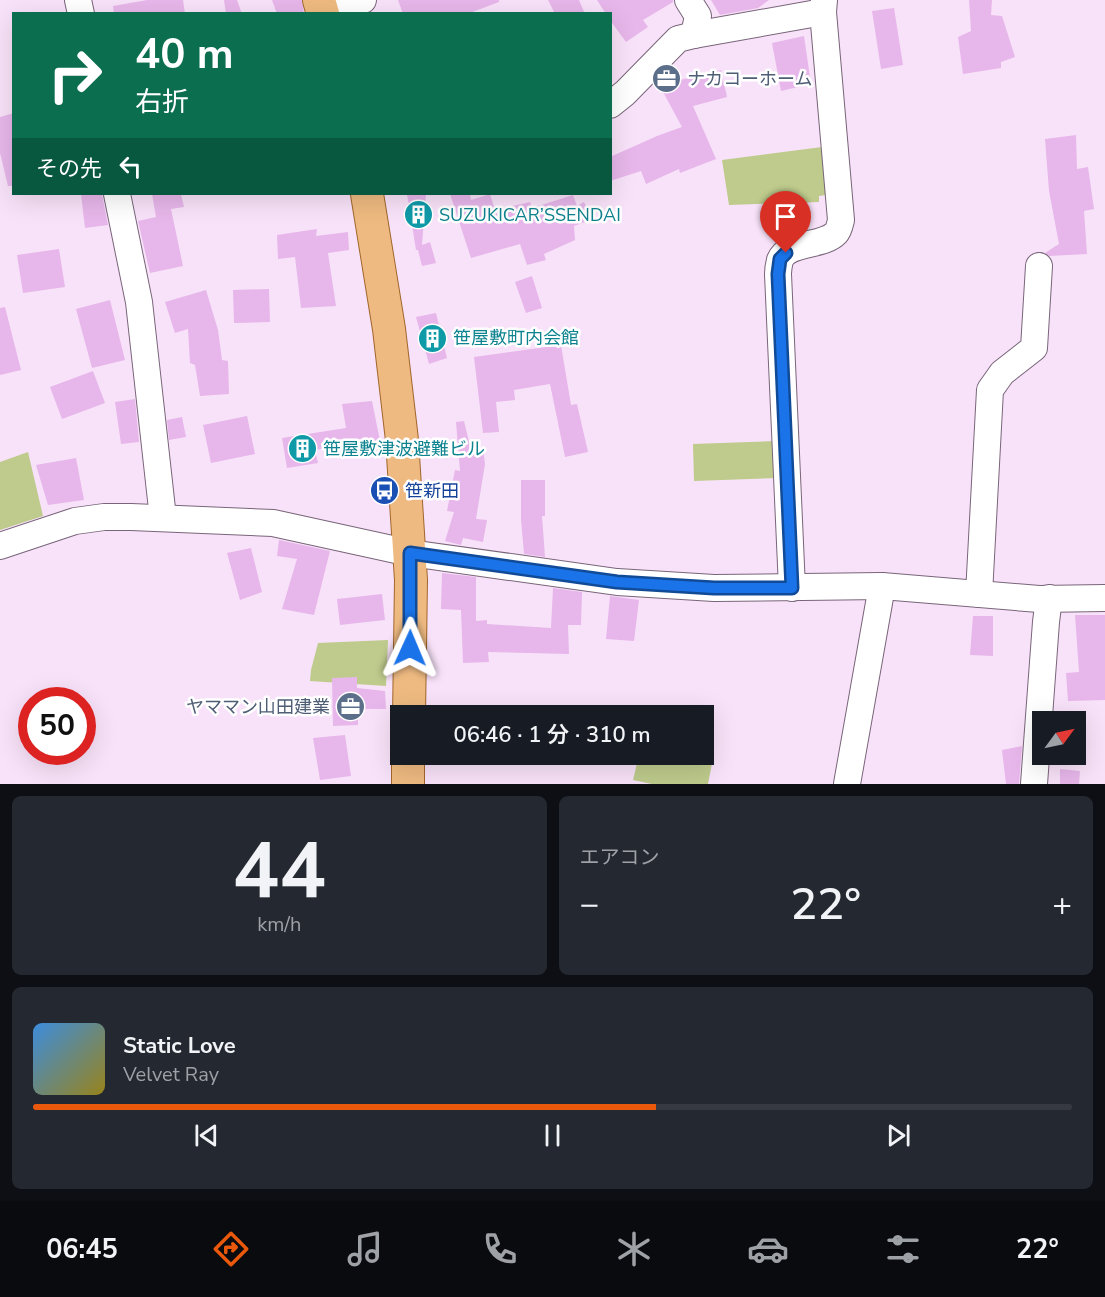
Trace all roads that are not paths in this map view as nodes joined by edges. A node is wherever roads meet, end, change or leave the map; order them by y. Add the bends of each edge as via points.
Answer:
1 (363, 0) edge
2 (688, 0) edge
3 (824, 6) edge
4 (325, 8) edge
5 (694, 35) junction
6 (612, 103) edge
7 (117, 195) edge
8 (367, 195) edge
9 (1039, 266) dead end
10 (163, 518) junction
11 (0, 546) edge
12 (410, 553) junction
13 (882, 586) junction
14 (792, 588) junction
15 (979, 594) junction
16 (1058, 598) junction
17 (1105, 598) edge
18 (409, 705) edge
19 (408, 765) edge
20 (408, 784) edge
21 (847, 784) edge
22 (1034, 784) edge

1 - 4 street
2 - 5 street via 698,16
3 - 5 street
3 - 14 street via 841,220 837,232 829,238 786,253 780,259 778,274
5 - 6 street via 678,39
7 - 10 street via 139,302
8 - 12 main road via 391,340
9 - 15 street via 1034,348 1002,373 990,390
10 - 11 street via 104,517 75,521
10 - 12 street via 273,523
12 - 14 street via 617,582
12 - 18 main road
13 - 14 street
13 - 15 street
13 - 21 street
15 - 16 street
16 - 17 street
16 - 22 street via 1046,622
19 - 20 main road

